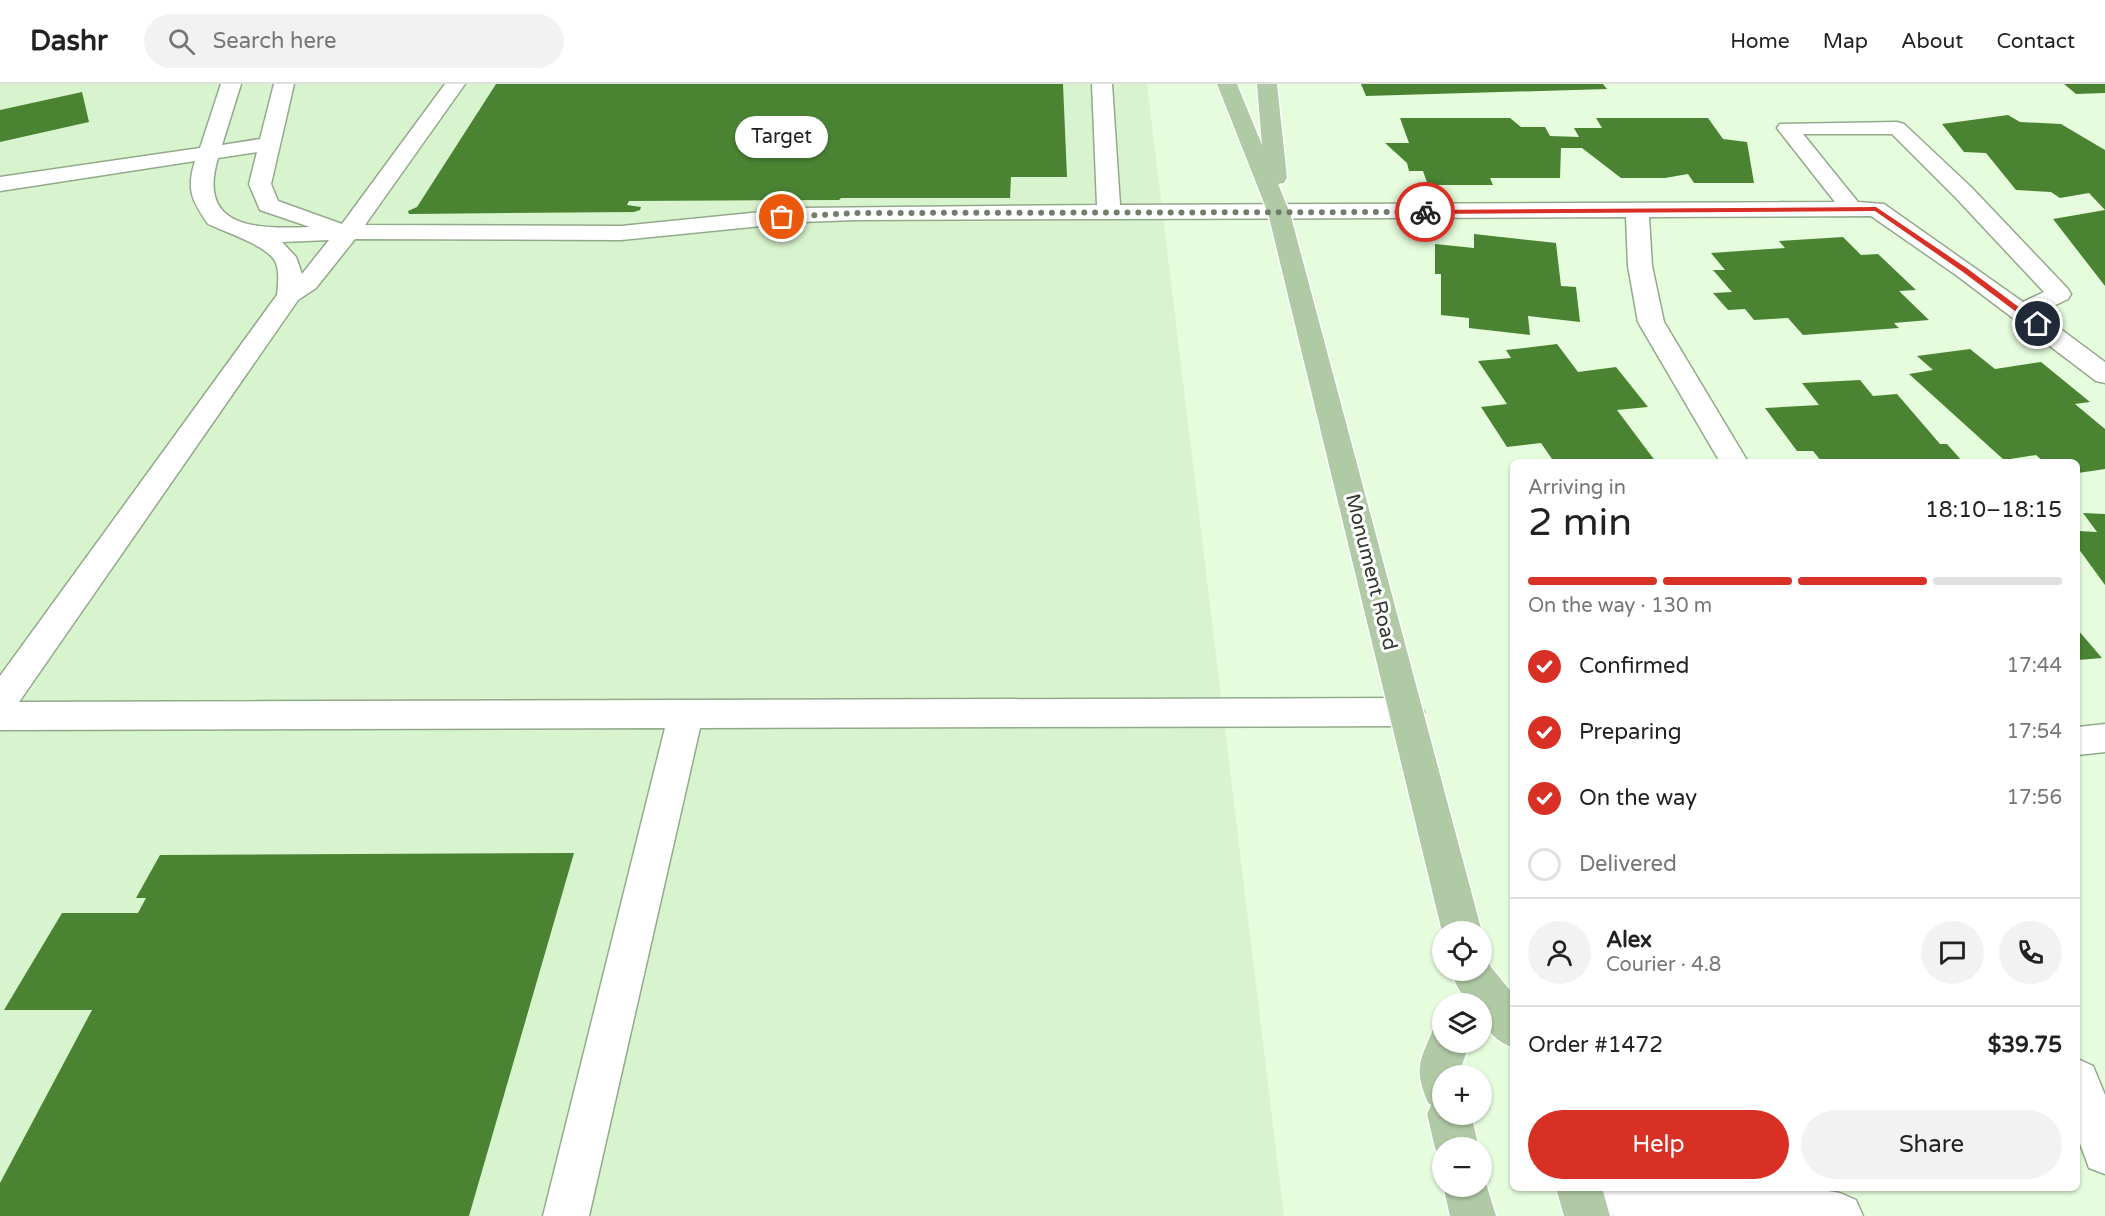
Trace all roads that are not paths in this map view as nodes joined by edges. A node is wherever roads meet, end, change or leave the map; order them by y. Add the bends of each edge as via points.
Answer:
1 (231, 84) edge
2 (284, 84) edge
3 (455, 84) edge
4 (1102, 84) edge
5 (1227, 84) edge
6 (1268, 84) edge
7 (270, 144) junction
8 (208, 154) junction
9 (0, 184) edge
10 (1851, 208) junction
11 (1636, 211) junction
12 (1109, 213) junction
13 (1279, 213) junction
14 (244, 232) junction
15 (348, 232) junction
16 (288, 295) junction
17 (2021, 312) junction
18 (2105, 375) edge
19 (1732, 459) edge
20 (0, 702) edge
21 (1407, 712) junction
22 (686, 714) junction
23 (0, 716) edge
24 (2105, 738) edge
25 (2080, 741) edge
26 (1459, 921) edge
27 (1469, 983) edge
28 (1510, 1024) edge
29 (2080, 1086) edge
30 (2105, 1152) edge
31 (1469, 1197) edge
32 (1582, 1198) edge
33 (566, 1216) edge
34 (1473, 1216) edge
35 (1840, 1216) edge

1 - 8 street
2 - 7 street
3 - 15 street
4 - 12 street
5 - 13 main road, Monument Road
6 - 13 main road, Monument Road
7 - 8 street
7 - 15 street via 260,184 268,205
8 - 9 street
8 - 14 street via 202,174 203,200 216,219
10 - 11 street
10 - 17 street via 1876,209
10 - 17 street via 1787,128 1897,128 2059,294
11 - 13 street
11 - 19 street via 1640,266 1651,322
12 - 13 street
12 - 15 street via 843,213 621,233
13 - 21 main road, Monument Road
14 - 15 street
14 - 16 street via 277,248 287,258 291,275
15 - 16 street via 307,283
16 - 20 street
17 - 18 street
21 - 22 street
21 - 26 main road, Monument Road
22 - 23 street
22 - 33 street
24 - 25 street
27 - 28 main road
29 - 30 street
31 - 34 main road
32 - 35 street via 1750,1201

